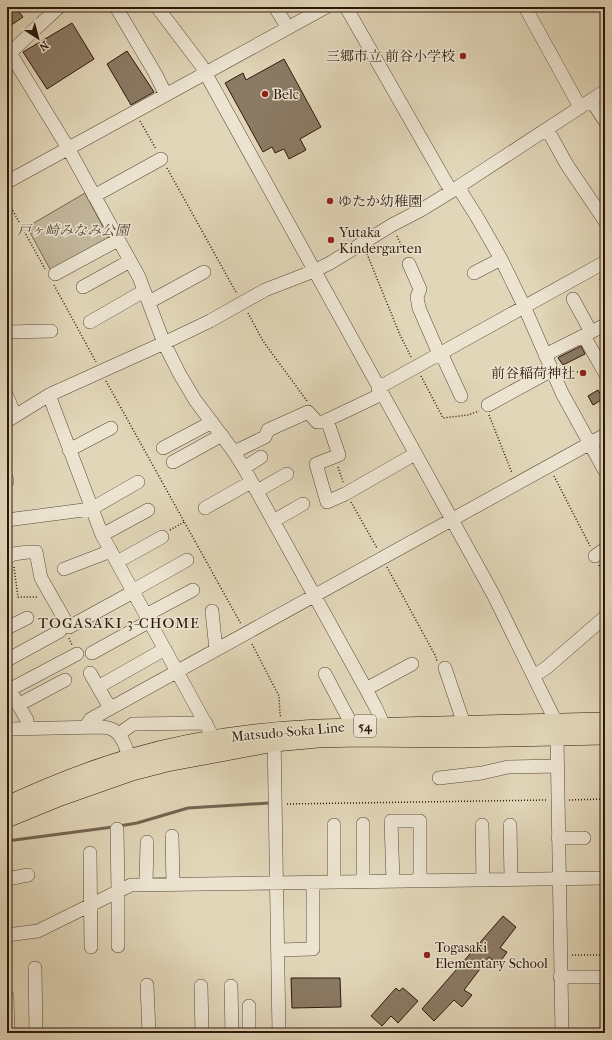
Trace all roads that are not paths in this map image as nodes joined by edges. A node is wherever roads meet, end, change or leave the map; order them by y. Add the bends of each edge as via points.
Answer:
1 (59, 7) edge
2 (116, 7) edge
3 (157, 7) edge
4 (275, 7) edge
5 (326, 7) edge
6 (346, 7) edge
7 (525, 7) edge
8 (288, 28) junction
9 (8, 54) edge
10 (205, 74) junction
11 (605, 91) edge
12 (166, 95) junction
13 (586, 103) junction
14 (605, 121) edge
15 (547, 129) junction
16 (68, 148) junction
17 (161, 159) dead end
18 (7, 182) edge
19 (455, 189) junction
20 (94, 196) junction
21 (605, 221) edge
22 (118, 240) junction
23 (500, 259) junction
24 (130, 261) junction
25 (605, 262) edge
26 (409, 264) road end
27 (314, 271) junction
28 (204, 272) dead end
29 (474, 273) dead end
30 (51, 276) road end
31 (83, 287) dead end
32 (146, 297) junction
33 (573, 299) dead end
34 (524, 306) junction
35 (90, 322) dead end
36 (605, 325) edge
37 (52, 331) dead end
38 (7, 332) edge
39 (587, 334) junction
40 (164, 343) junction
41 (440, 353) junction
42 (545, 355) junction
43 (552, 370) junction
44 (605, 373) edge
45 (380, 391) junction
46 (49, 395) junction
47 (7, 396) edge
48 (461, 396) dead end
49 (486, 410) road end
50 (11, 419) edge
51 (327, 420) junction
52 (212, 422) junction
53 (111, 428) dead end
54 (222, 435) junction
55 (605, 435) edge
56 (590, 444) junction
57 (164, 448) dead end
58 (69, 450) junction
59 (234, 452) junction
60 (415, 454) junction
61 (261, 457) dead end
62 (173, 462) dead end
63 (244, 468) junction
64 (605, 471) edge
65 (287, 474) dead end
66 (138, 482) dead end
67 (254, 486) junction
68 (303, 504) dead end
69 (205, 508) dead end
70 (91, 509) junction
71 (148, 510) dead end
72 (451, 520) junction
73 (273, 521) junction
74 (8, 524) edge
75 (102, 535) junction
76 (162, 538) road end
77 (111, 551) junction
78 (10, 556) edge
79 (187, 560) dead end
80 (117, 562) junction
81 (64, 569) dead end
82 (193, 590) dead end
83 (133, 591) junction
84 (314, 596) junction
85 (212, 611) dead end
86 (605, 617) edge
87 (26, 618) dead end
88 (148, 618) junction
89 (7, 628) edge
90 (64, 629) junction
91 (165, 649) junction
92 (216, 650) junction
93 (92, 653) dead end
94 (77, 654) dead end
95 (7, 660) edge
96 (412, 664) dead end
97 (445, 668) dead end
98 (177, 671) junction
99 (90, 673) dead end
100 (324, 674) dead end
101 (534, 676) junction
102 (65, 680) dead end
103 (98, 687) junction
104 (8, 688) edge
105 (366, 689) junction
106 (18, 705) junction
107 (110, 708) junction
108 (605, 722) edge
109 (206, 723) junction
110 (464, 724) junction
111 (384, 726) junction
112 (85, 727) junction
113 (353, 727) junction
114 (7, 728) edge
115 (27, 728) junction
116 (557, 729) junction
117 (277, 731) junction
118 (119, 734) junction
119 (214, 739) junction
120 (130, 765) junction
121 (558, 766) junction
122 (439, 778) dead end
123 (7, 805) edge
124 (7, 819) edge
125 (363, 824) dead end
126 (334, 825) dead end
127 (482, 825) dead end
128 (510, 825) dead end
129 (117, 829) dead end
130 (172, 836) dead end
131 (558, 838) junction
132 (584, 838) dead end
133 (147, 842) dead end
134 (90, 853) dead end
135 (28, 875) dead end
136 (605, 878) edge
137 (7, 879) edge
138 (511, 879) junction
139 (559, 879) junction
140 (483, 880) junction
141 (363, 881) junction
142 (393, 881) junction
143 (420, 881) junction
144 (313, 882) junction
145 (334, 882) junction
146 (173, 883) junction
147 (277, 883) junction
148 (146, 884) junction
149 (118, 891) junction
150 (90, 905) junction
151 (7, 935) edge
152 (118, 946) dead end
153 (91, 947) dead end
154 (278, 950) junction
155 (35, 968) dead end
156 (605, 976) edge
157 (560, 977) junction
158 (147, 985) dead end
159 (201, 986) dead end
160 (231, 986) dead end
161 (7, 996) edge
162 (249, 1006) dead end
163 (8, 1033) edge
164 (36, 1033) edge
165 (149, 1033) edge
166 (202, 1033) edge
167 (232, 1033) edge
168 (249, 1033) edge
169 (279, 1033) edge
170 (562, 1033) edge

1 - 9 street
2 - 12 street
3 - 10 street
4 - 8 street
5 - 8 street
6 - 19 street via 447,184
7 - 13 street
8 - 10 street
9 - 16 street
10 - 12 street
10 - 27 street
11 - 13 street
12 - 16 street
13 - 14 street
13 - 15 street
15 - 19 street
15 - 21 street via 567,165
16 - 18 street
16 - 20 street
17 - 20 street
19 - 23 street via 477,218
19 - 27 street
20 - 22 street
22 - 24 street
22 - 30 street
23 - 29 street
23 - 34 street
24 - 31 street
24 - 32 street
25 - 34 street
26 - 41 street via 420,289 417,296 419,308
27 - 40 street via 265,290
27 - 45 street
28 - 32 street
32 - 35 street
32 - 40 street
33 - 39 street
34 - 41 street
34 - 42 street
36 - 39 street
37 - 38 street
39 - 42 street
39 - 44 street
40 - 46 street
40 - 52 street via 195,400
41 - 45 street
41 - 48 street
42 - 43 street
43 - 49 street
43 - 56 street via 562,394
45 - 51 street
45 - 60 street
46 - 50 street
46 - 58 street
47 - 50 street
51 - 59 street via 316,422 308,412 268,430 265,437
51 - 60 street via 339,455 316,464 327,502
52 - 54 street
52 - 57 street
53 - 58 street
54 - 59 street
54 - 62 street
55 - 56 street
56 - 64 street
56 - 72 street
58 - 70 street
59 - 63 street
60 - 72 street
61 - 63 street
63 - 67 street
65 - 67 street
66 - 70 street
67 - 69 street
67 - 73 street
68 - 73 street
70 - 74 street
70 - 75 street
71 - 75 street
72 - 84 street
72 - 101 street via 493,594
73 - 84 street
75 - 77 street
76 - 80 street
77 - 80 street
77 - 81 street
78 - 90 street via 36,552 41,578
79 - 83 street
80 - 83 street
82 - 88 street
83 - 88 street
83 - 90 street
84 - 92 street
84 - 105 street
85 - 92 street
86 - 101 street
87 - 89 street
88 - 91 street
88 - 93 street
90 - 95 street
91 - 98 street
91 - 103 street
92 - 98 street
94 - 104 street
96 - 105 street
97 - 110 street
98 - 107 street
98 - 109 street
99 - 103 street
100 - 113 street
101 - 116 street
102 - 106 street
103 - 107 street
104 - 106 street
105 - 111 street
106 - 115 street via 27,720
107 - 112 street via 92,719
108 - 116 main road, Matsudo-Soka Line / 54
109 - 118 street via 133,724
109 - 119 street
110 - 111 main road, Matsudo-Soka Line / 54
110 - 116 main road, Matsudo-Soka Line / 54
111 - 113 main road, Matsudo-Soka Line / 54
112 - 115 street
112 - 118 street via 110,728
113 - 117 main road, Matsudo-Soka Line / 54
114 - 115 street
116 - 117 main road, Matsudo-Soka Line / 54 via 458,739 318,739
116 - 121 street
117 - 119 main road, Matsudo-Soka Line / 54
117 - 120 main road, Matsudo-Soka Line / 54 via 173,761
117 - 147 street
118 - 120 street
119 - 120 main road, Matsudo-Soka Line / 54 via 170,747
120 - 123 main road, Matsudo-Soka Line / 54 via 89,771
120 - 124 main road, Matsudo-Soka Line / 54
121 - 122 street via 508,767
121 - 131 street
125 - 141 street
126 - 145 street
127 - 140 street
128 - 138 street
129 - 149 street
130 - 146 street
131 - 132 street
131 - 139 street
133 - 148 street
134 - 150 street
135 - 137 street
136 - 139 street
138 - 139 street
138 - 140 street
139 - 157 street
140 - 143 street
141 - 142 street
141 - 145 street
142 - 143 street
142 - 143 street via 391,821 420,821
144 - 145 street
144 - 147 street
144 - 154 street via 313,949
146 - 147 street
146 - 148 street
147 - 154 street
148 - 149 street via 131,884
149 - 150 street
149 - 152 street
150 - 151 street via 38,931
150 - 153 street
154 - 169 street
155 - 164 street
156 - 157 street
157 - 170 street
158 - 165 street
159 - 166 street
160 - 167 street
161 - 163 street
162 - 168 street

